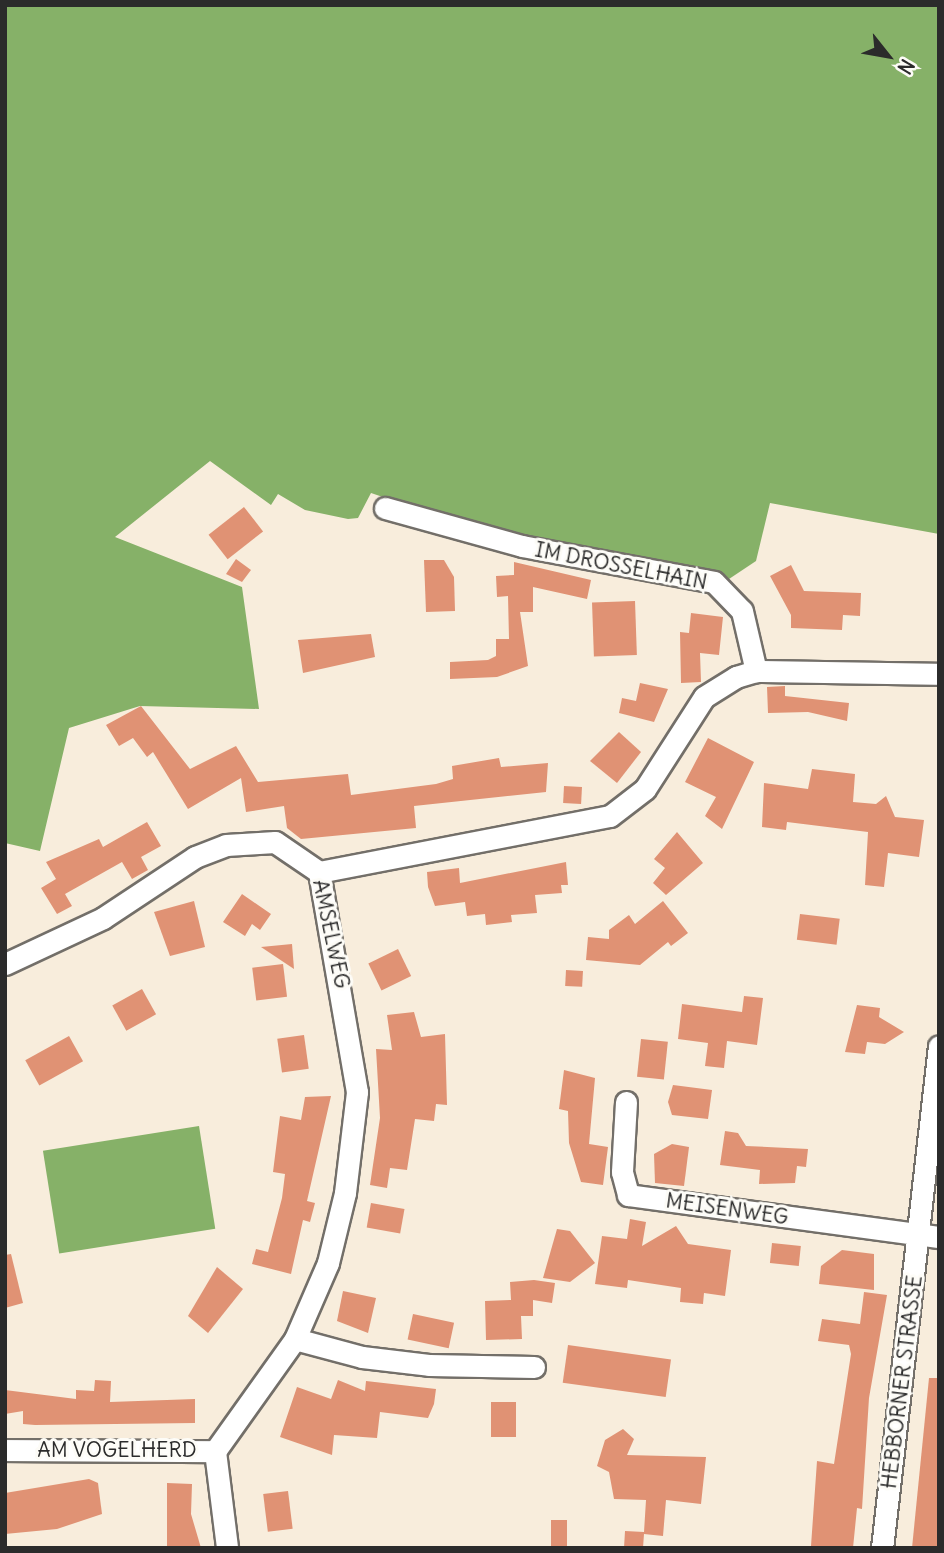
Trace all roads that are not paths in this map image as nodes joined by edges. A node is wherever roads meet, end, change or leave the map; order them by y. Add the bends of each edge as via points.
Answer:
1 (386, 509) dead end
2 (756, 671) junction
3 (939, 674) edge
4 (319, 872) junction
5 (5, 964) edge
6 (939, 1045) edge
7 (626, 1102) dead end
8 (929, 1237) edge
9 (295, 1339) junction
10 (534, 1367) dead end
11 (5, 1450) edge
12 (215, 1451) junction
13 (227, 1548) edge
14 (882, 1548) edge

1 - 2 street, IM DROSSELHAIN via 522,546 714,582 742,611
2 - 3 street
2 - 4 street via 704,697 645,789 610,816
4 - 5 street, AMSELWEG via 275,842 226,845 195,857 103,918
4 - 9 street, AMSELWEG via 358,1092 328,1264
6 - 8 street, HEBBORNER STRASSE
7 - 8 street, MEISENWEG via 622,1172 628,1195
8 - 14 street, HEBBORNER STRASSE
9 - 10 street via 389,1361
9 - 12 street, AMSELWEG
11 - 12 street, AM VOGELHERD
12 - 13 street, AM VOGELHERD

